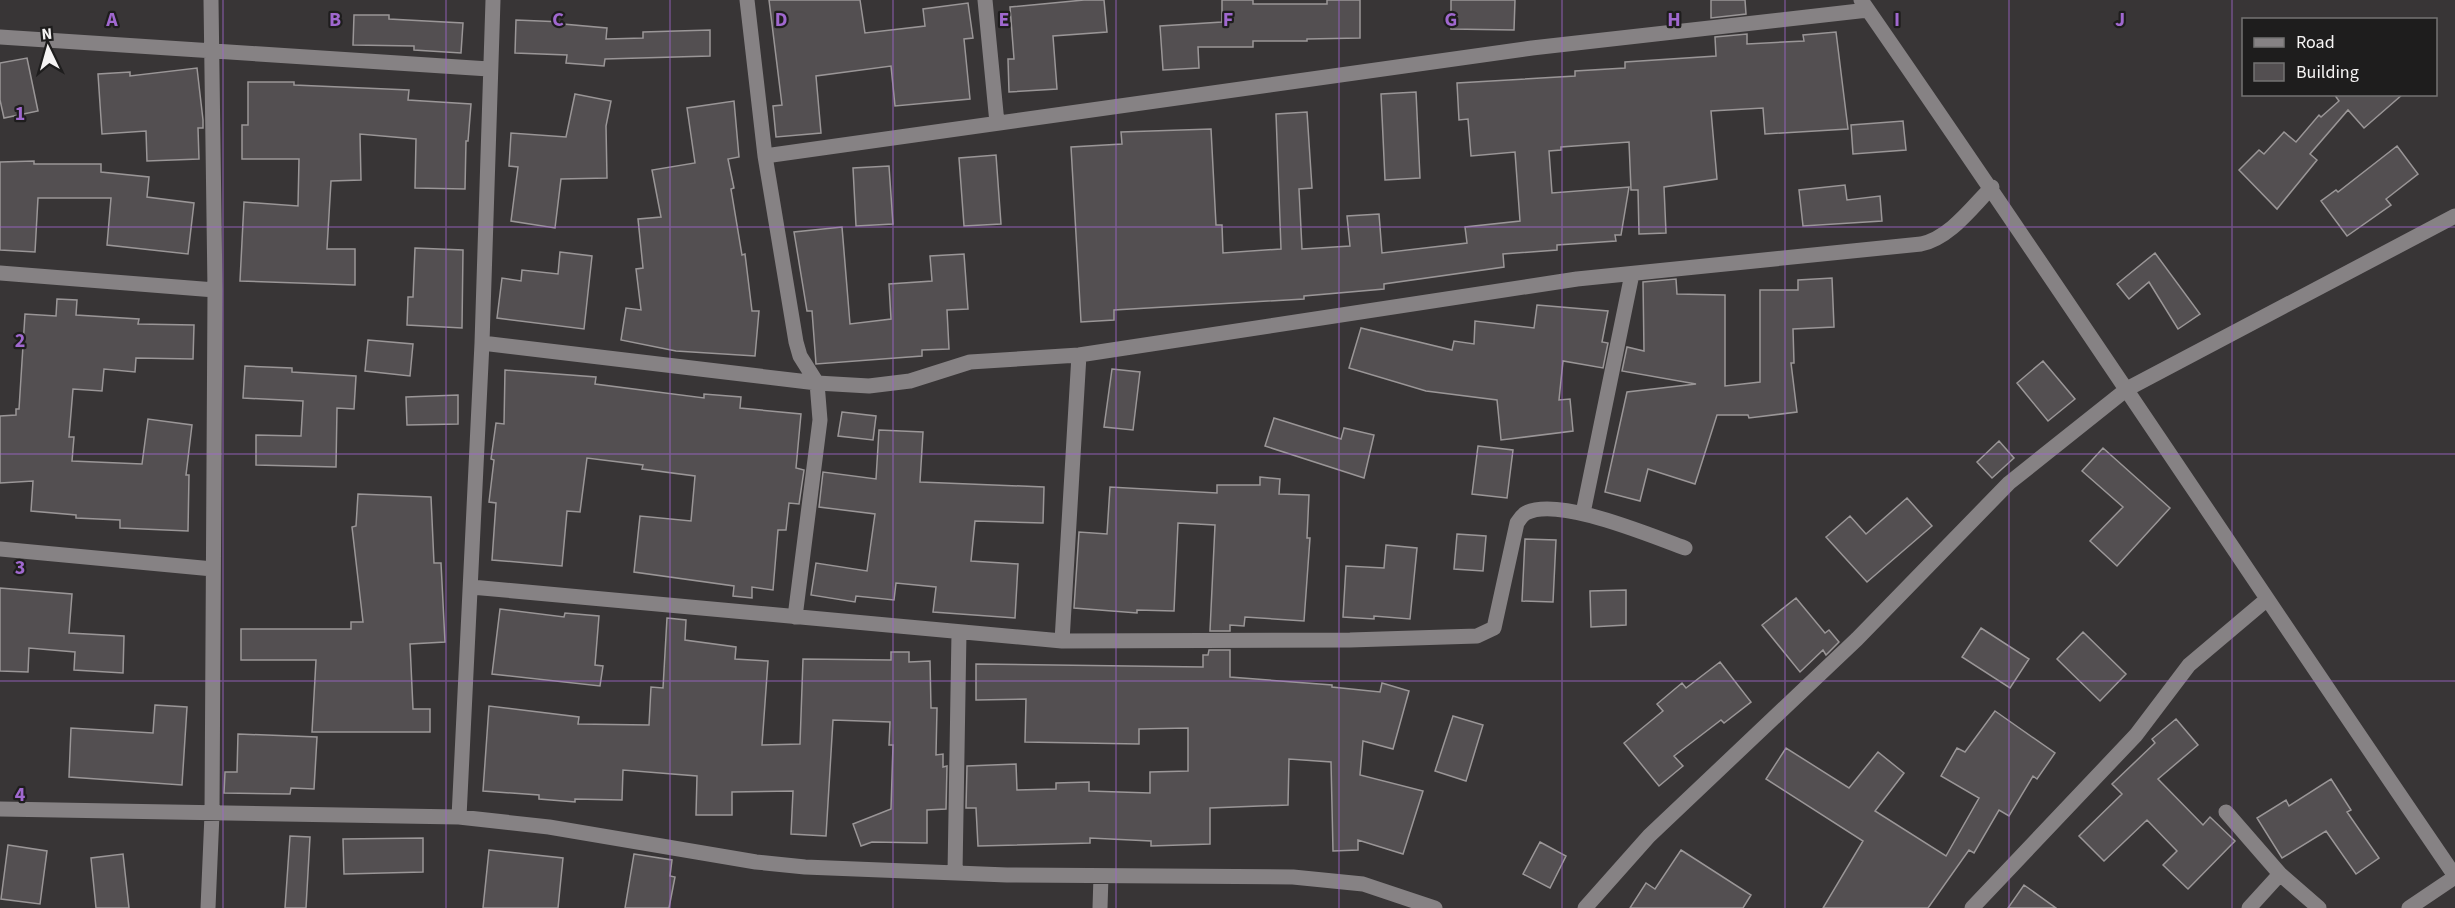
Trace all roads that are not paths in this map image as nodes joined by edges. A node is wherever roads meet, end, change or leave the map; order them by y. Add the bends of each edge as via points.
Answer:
1 (211, 0) edge
2 (493, 0) edge
3 (747, 0) edge
4 (985, 0) edge
5 (1865, 5) edge
6 (0, 37) edge
7 (211, 52) junction
8 (489, 69) junction
9 (997, 123) junction
10 (765, 156) junction
11 (1992, 187) junction
12 (2455, 216) edge
13 (0, 273) edge
14 (1632, 274) junction
15 (216, 290) junction
16 (482, 343) junction
17 (1079, 355) junction
18 (817, 383) junction
19 (2127, 389) junction
20 (1583, 513) junction
21 (1685, 548) dead end
22 (0, 549) edge
23 (213, 569) junction
24 (471, 587) junction
25 (2266, 600) junction
26 (795, 617) junction
27 (959, 632) junction
28 (1062, 641) junction
29 (0, 809) edge
30 (2226, 812) dead end
31 (212, 814) junction
32 (459, 817) junction
33 (955, 873) junction
34 (2280, 874) junction
35 (1101, 876) junction
36 (2455, 877) edge
37 (208, 908) edge
38 (1100, 908) edge
39 (1435, 908) edge
40 (1585, 908) edge
41 (1972, 908) edge
42 (2249, 908) edge
43 (2319, 908) edge
44 (2409, 908) edge

1 - 7 street
2 - 8 street
3 - 10 street
4 - 9 street
5 - 9 street
5 - 11 street
6 - 7 street
7 - 8 street
7 - 15 street
8 - 16 street
9 - 10 street
10 - 18 street via 796,342
11 - 14 street via 1933,242
11 - 19 street
12 - 19 street
13 - 15 street
14 - 17 street via 1577,279
14 - 20 street
15 - 23 street
16 - 18 street
16 - 24 street
17 - 18 street via 969,362 910,381 869,386
17 - 28 street
18 - 26 street via 820,420
19 - 25 street
19 - 40 street via 2009,483 1857,639 1649,836
20 - 21 street
20 - 28 street via 1538,509 1524,514 1517,523 1494,628 1477,636
22 - 23 street
23 - 31 street
24 - 26 street
24 - 32 street
25 - 36 street
25 - 41 street via 2189,665 2136,735
26 - 27 street
27 - 28 street
27 - 33 street
29 - 31 street
30 - 34 street
31 - 32 street
31 - 37 street
32 - 33 street via 549,826 756,862
33 - 35 street
34 - 42 street
34 - 43 street
35 - 38 street
35 - 39 street via 1293,877 1363,884
36 - 44 street

